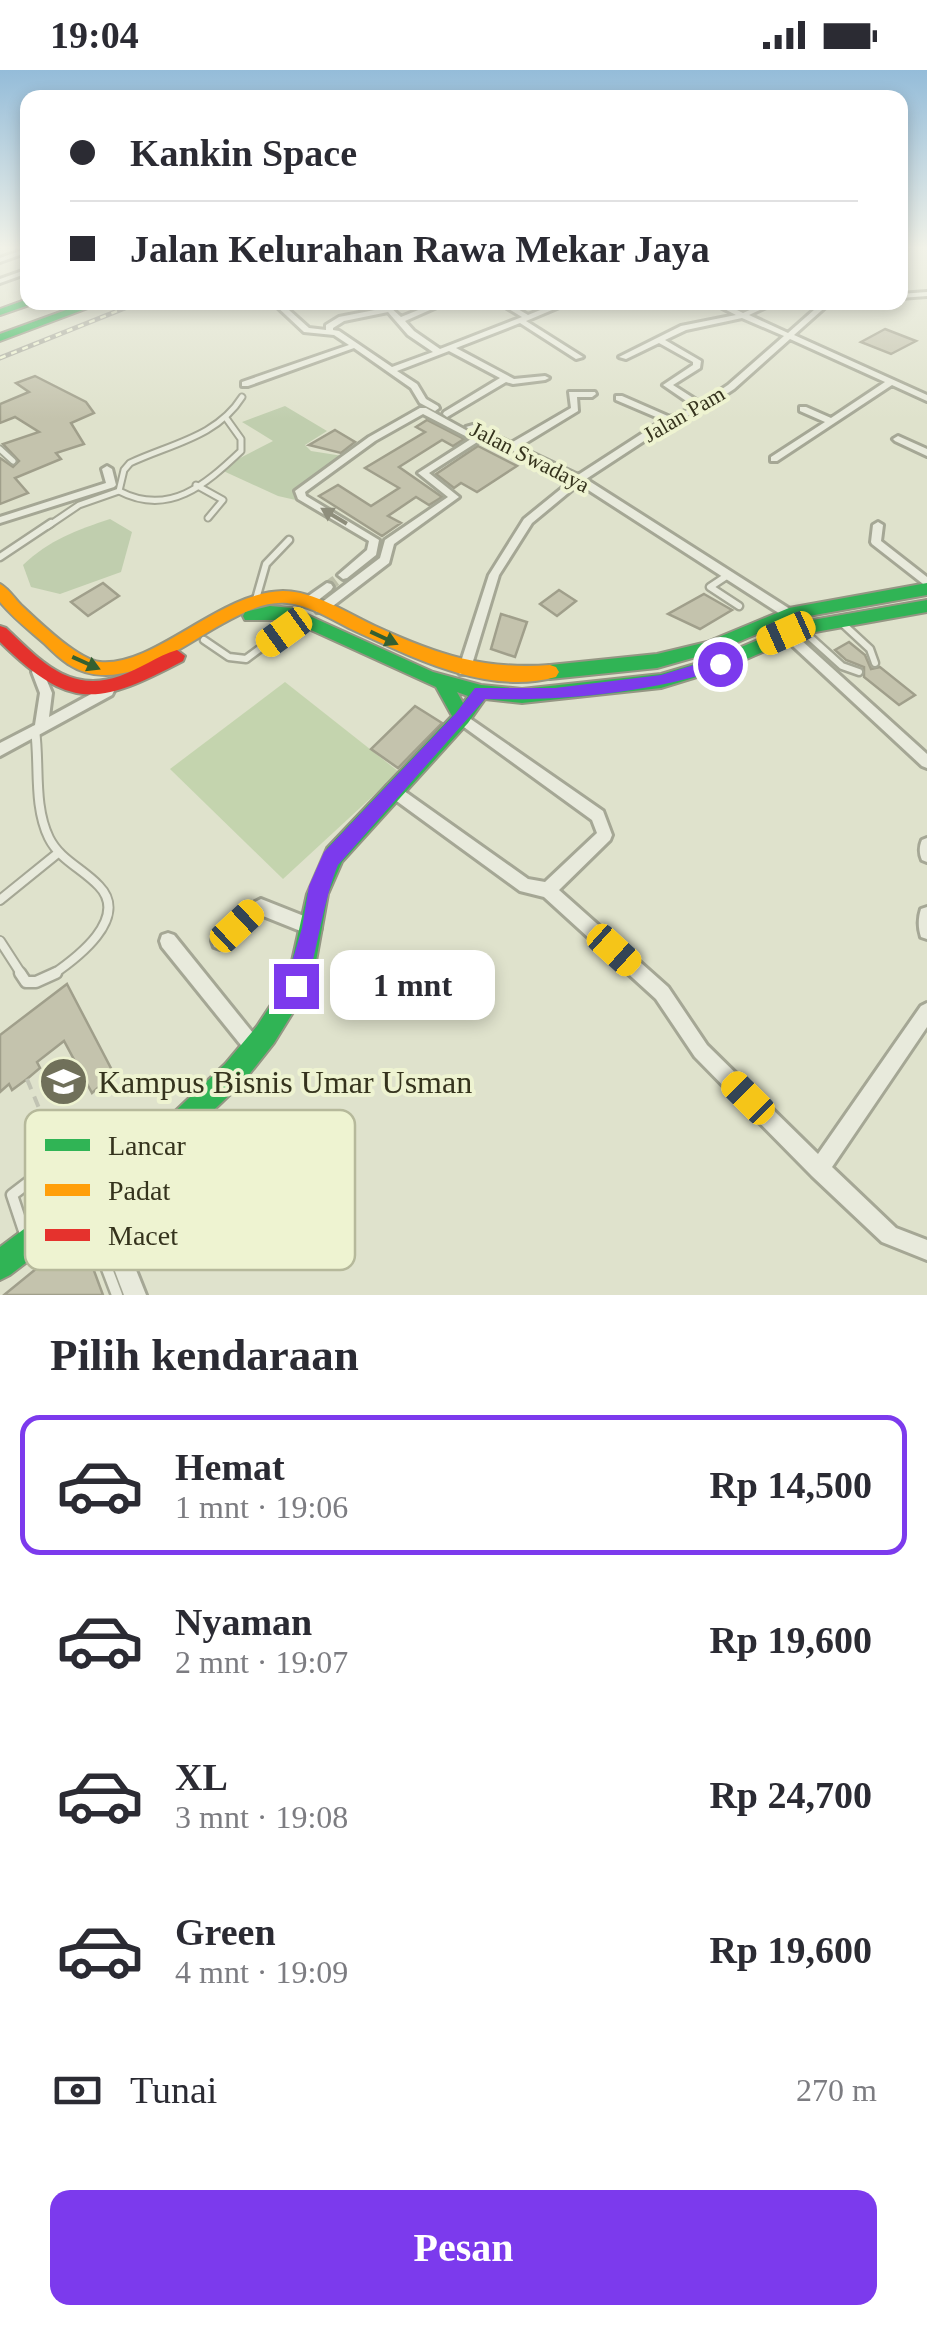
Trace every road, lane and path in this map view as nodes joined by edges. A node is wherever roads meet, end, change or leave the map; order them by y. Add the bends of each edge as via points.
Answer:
1 (32, 310) edge
2 (64, 310) edge
3 (76, 310) edge
4 (284, 310) edge
5 (426, 310) edge
6 (511, 310) edge
7 (549, 310) edge
8 (731, 310) edge
9 (754, 310) edge
10 (820, 310) edge
11 (744, 316) junction
12 (401, 320) junction
13 (525, 320) junction
14 (0, 322) edge
15 (330, 332) junction
16 (0, 336) edge
17 (792, 336) junction
18 (661, 341) junction
19 (353, 346) junction
20 (450, 348) junction
21 (439, 352) junction
22 (579, 356) dead end
23 (624, 358) dead end
24 (390, 371) junction
25 (507, 378) junction
26 (545, 378) dead end
27 (893, 381) junction
28 (245, 384) dead end
29 (592, 394) dead end
30 (242, 396) dead end
31 (619, 398) dead end
32 (927, 398) edge
33 (701, 406) junction
34 (803, 409) dead end
35 (447, 414) junction
36 (226, 418) junction
37 (670, 420) junction
38 (830, 421) junction
39 (898, 440) dead end
40 (510, 448) junction
41 (0, 449) edge
42 (927, 453) edge
43 (774, 459) dead end
44 (13, 462) dead end
45 (107, 470) dead end
46 (579, 480) junction
47 (194, 484) junction
48 (119, 491) junction
49 (208, 518) dead end
50 (0, 520) edge
51 (878, 525) dead end
52 (288, 540) dead end
53 (0, 556) edge
54 (729, 574) junction
55 (343, 575) tunnel mouth
56 (927, 586) edge
57 (328, 587) tunnel mouth
58 (5, 597) edge
59 (256, 601) junction
60 (739, 606) dead end
61 (927, 606) edge
62 (310, 610) junction
63 (823, 617) junction
64 (792, 625) junction
65 (0, 632) edge
66 (204, 640) junction
67 (875, 663) dead end
68 (464, 671) junction
69 (38, 672) junction
70 (859, 672) dead end
71 (442, 682) junction
72 (108, 690) junction
73 (481, 692) junction
74 (462, 718) junction
75 (38, 728) junction
76 (0, 750) edge
77 (927, 762) edge
78 (392, 790) junction
79 (927, 845) edge
80 (58, 853) junction
81 (927, 855) edge
82 (548, 890) junction
83 (0, 900) edge
84 (927, 915) edge
85 (313, 928) junction
86 (927, 931) edge
87 (220, 940) dead end
88 (0, 941) edge
89 (168, 941) dead end
90 (927, 1012) edge
91 (255, 1049) junction
92 (27, 1078) dead end
93 (40, 1110) edge
94 (194, 1110) edge
95 (819, 1170) junction
96 (25, 1185) edge
97 (25, 1235) edge
98 (25, 1246) edge
99 (927, 1250) edge
100 (0, 1265) edge
101 (110, 1270) edge
102 (123, 1270) edge
103 (117, 1295) edge
104 (135, 1295) edge

1 - 14 main road
2 - 16 main road
3 - 16 main road
4 - 15 street, Jalan Swadaya via 307,330
5 - 12 street
6 - 13 street
7 - 13 street
8 - 11 street
9 - 11 street
10 - 17 street, Jalan Pam
11 - 17 street
11 - 18 street via 706,321
12 - 15 street via 382,310 334,322
12 - 21 street
13 - 20 street
13 - 22 street
15 - 19 street, Jalan Swadaya
17 - 27 street
17 - 33 street, Jalan Pam
18 - 23 street
18 - 33 street via 697,361 667,385
19 - 24 street, Jalan Swadaya
19 - 28 street
20 - 21 street
20 - 25 street
21 - 24 street
24 - 35 street, Jalan Swadaya
25 - 26 street
25 - 35 street
27 - 32 street
27 - 38 street
29 - 40 street via 572,394 574,409
30 - 36 lane
31 - 37 street
33 - 37 street, Jalan Pam
34 - 38 street
35 - 40 street, Jalan Swadaya
36 - 47 lane via 243,447
36 - 48 lane via 130,463
37 - 46 street, Jalan Pam
38 - 43 street
39 - 42 street
40 - 46 street, Jalan Swadaya
41 - 44 lane
45 - 50 street via 111,485
46 - 54 street, Jalan Swadaya
46 - 68 street, Jalan Pam via 528,522 510,548 494,575
47 - 48 lane via 158,503
47 - 49 lane via 223,500
48 - 53 lane via 80,505
51 - 56 street via 882,550
52 - 59 lane via 266,564
54 - 60 lane via 710,587
54 - 64 street, Jalan Swadaya
55 -> 62 street via 372,552 374,540 300,491 423,410 477,439 423,473 454,497 389,542 385,560
56 - 63 main road
57 - 62 street
58 -> 59 main road via 80,664 102,670 124,667
59 - 62 main road via 280,597
61 - 63 main road
62 - 66 main road via 258,614
62 - 66 lane via 246,658 225,655
62 -> 68 main road
62 - 71 main road
63 - 64 main road
63 - 67 lane via 866,644
64 - 68 main road via 657,661 524,675
64 - 70 lane
64 - 73 main road via 720,664 661,682 555,694
64 - 77 street, Jalan Swadaya
65 - 69 main road
66 - 72 main road
69 - 72 main road via 62,688
69 - 75 street via 46,693
71 - 73 main road
71 - 74 main road
72 - 75 street
73 - 74 main road
74 - 78 main road
74 - 82 street via 604,824 605,835
75 - 76 street
75 - 80 lane via 42,828
78 - 82 street via 525,886
78 - 85 main road via 331,858
79 - 81 street
80 - 83 lane
80 - 88 lane via 109,898 105,926 55,975 31,985
82 - 95 street via 662,993 701,1051
84 - 86 street
85 - 87 street via 261,907
85 - 91 main road via 296,986
89 - 91 street
90 - 95 street
91 - 94 main road
92 - 93 path
95 - 99 street via 889,1234
96 - 97 lane via 12,1195
98 - 100 main road
101 - 103 lane
102 - 104 street

